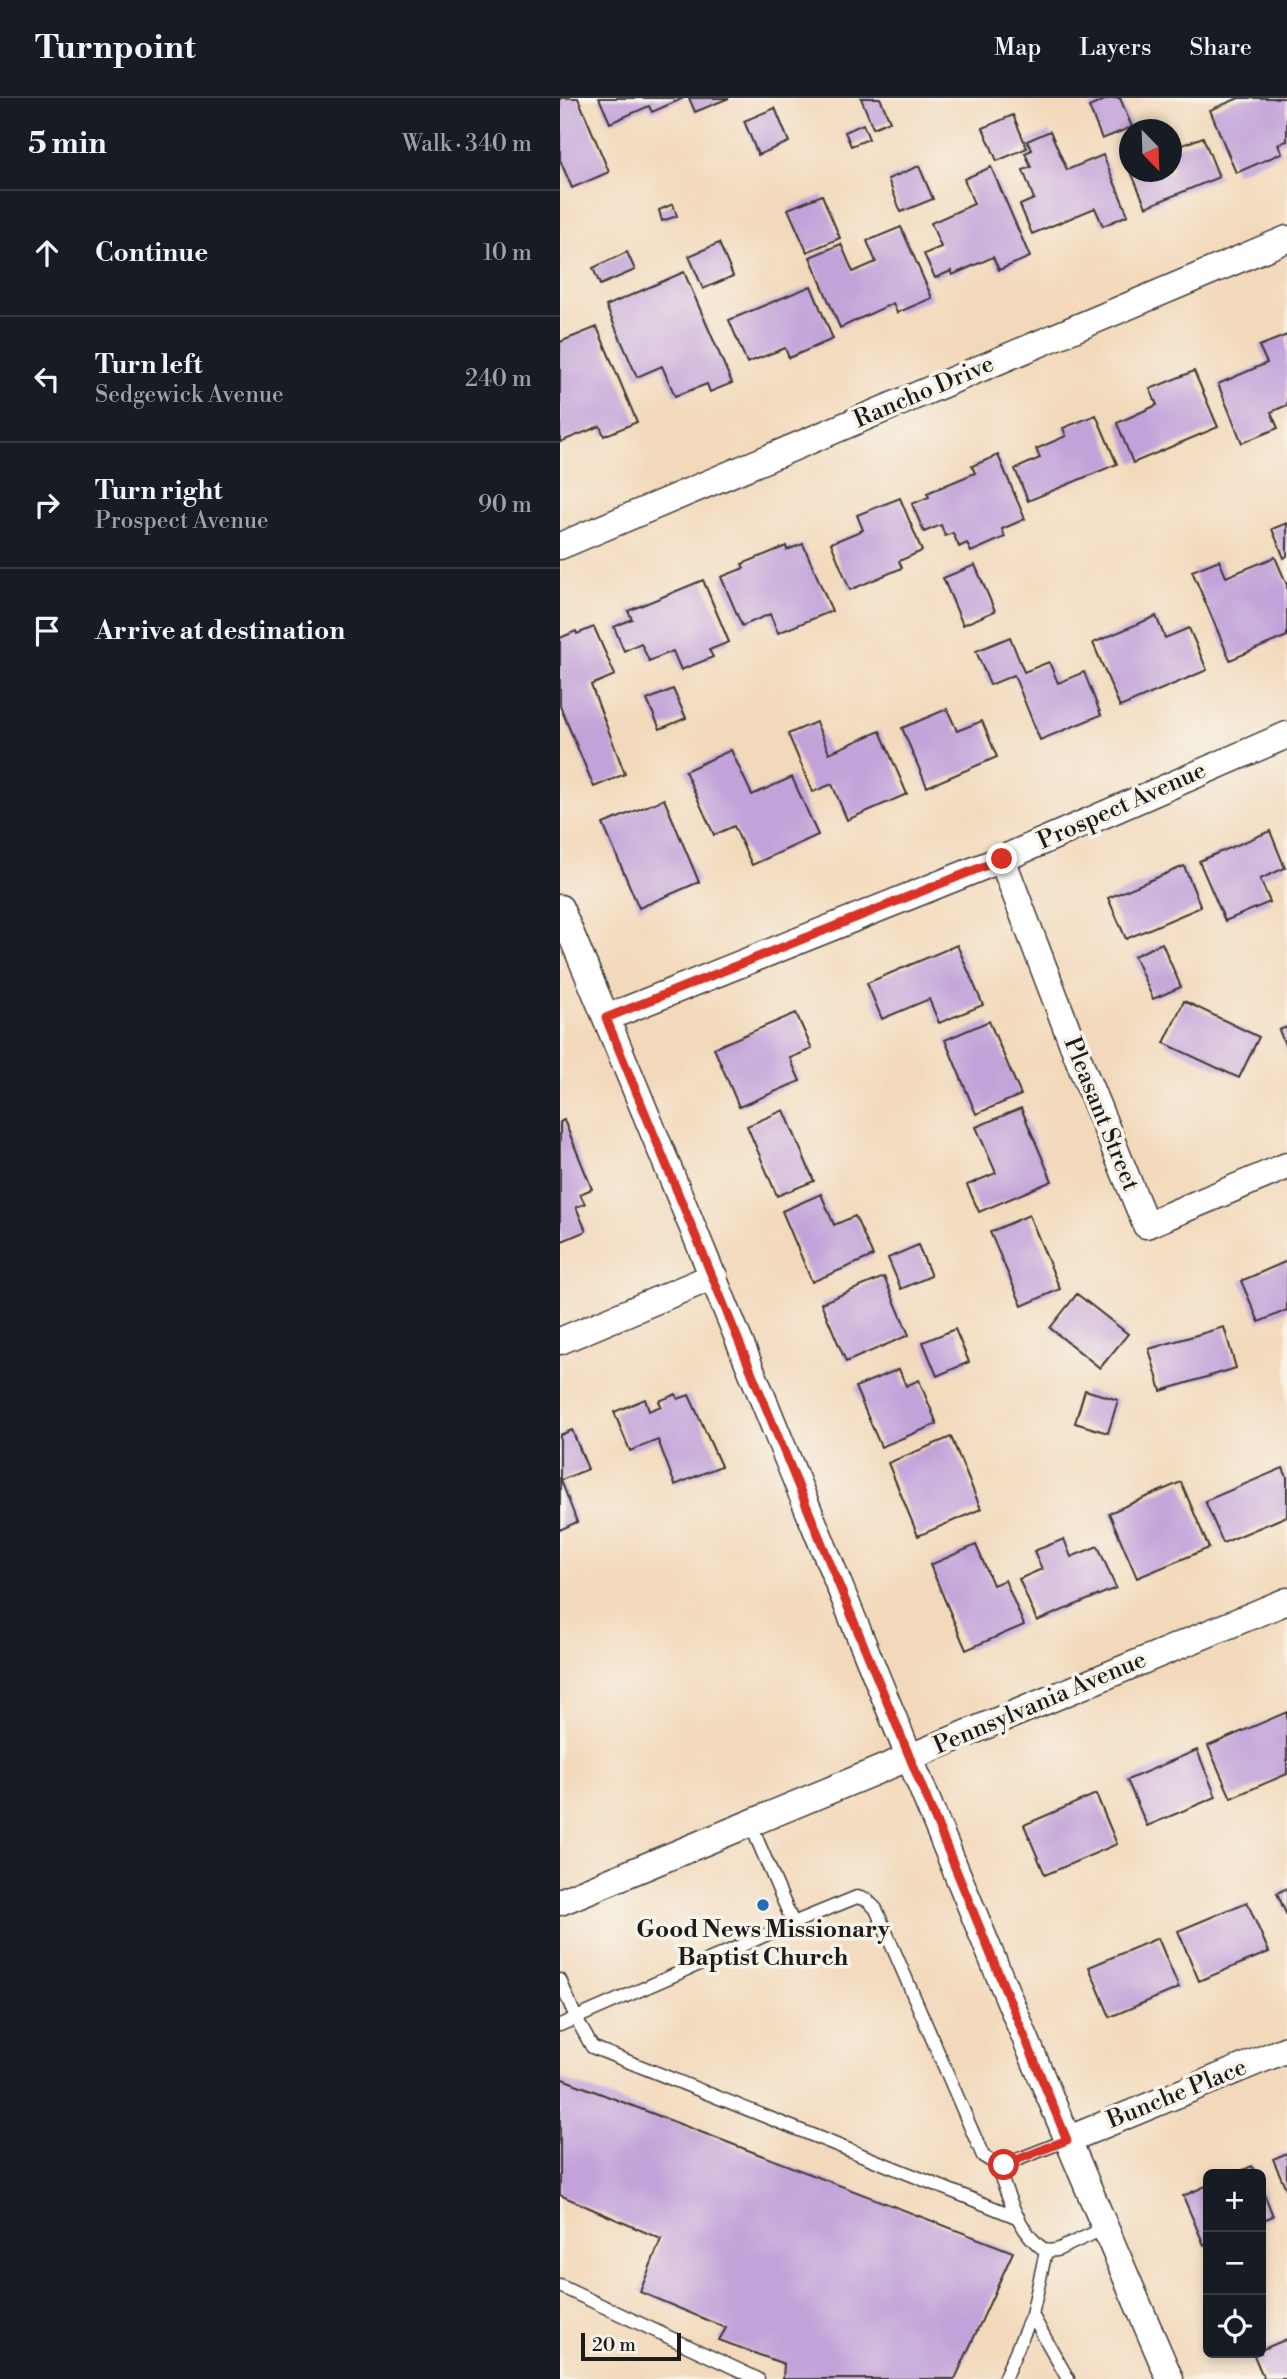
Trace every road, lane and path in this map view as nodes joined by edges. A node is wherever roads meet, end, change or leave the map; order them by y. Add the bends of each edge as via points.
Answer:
1 (1287, 239) edge
2 (560, 546) edge
3 (1287, 734) edge
4 (1002, 859) junction
5 (560, 908) edge
6 (606, 1018) junction
7 (1287, 1166) edge
8 (714, 1276) junction
9 (560, 1341) edge
10 (1287, 1601) edge
11 (910, 1757) junction
12 (750, 1823) junction
13 (560, 1902) edge
14 (793, 1923) junction
15 (560, 1980) edge
16 (576, 2018) junction
17 (560, 2025) edge
18 (1287, 2049) edge
19 (1067, 2140) junction
20 (996, 2164) junction
21 (1019, 2218) junction
22 (1105, 2228) junction
23 (1046, 2251) junction
24 (560, 2286) edge
25 (1032, 2315) junction
26 (758, 2379) edge
27 (1004, 2379) edge
28 (1068, 2379) edge
29 (1170, 2379) edge

1 - 2 street, Rancho Drive
3 - 4 street, Prospect Avenue
4 - 6 street, Prospect Avenue
4 - 7 street, Pleasant Street via 1146,1225
5 - 6 street
6 - 8 street
8 - 9 street
8 - 11 street
10 - 11 street, Pennsylvania Avenue
11 - 12 street, Pennsylvania Avenue
11 - 19 street
12 - 13 street, Pennsylvania Avenue
12 - 14 lane
14 - 16 lane
14 - 20 lane via 857,1897 876,1909 983,2156
15 - 16 lane
16 - 17 lane
16 - 21 lane via 592,2047
18 - 19 street, Bunche Place
19 - 20 lane via 1004,2165
19 - 22 street
20 - 21 lane
21 - 23 lane via 1033,2242
22 - 23 lane
22 - 29 street
23 - 25 lane
24 - 26 lane
25 - 27 lane
25 - 28 lane

